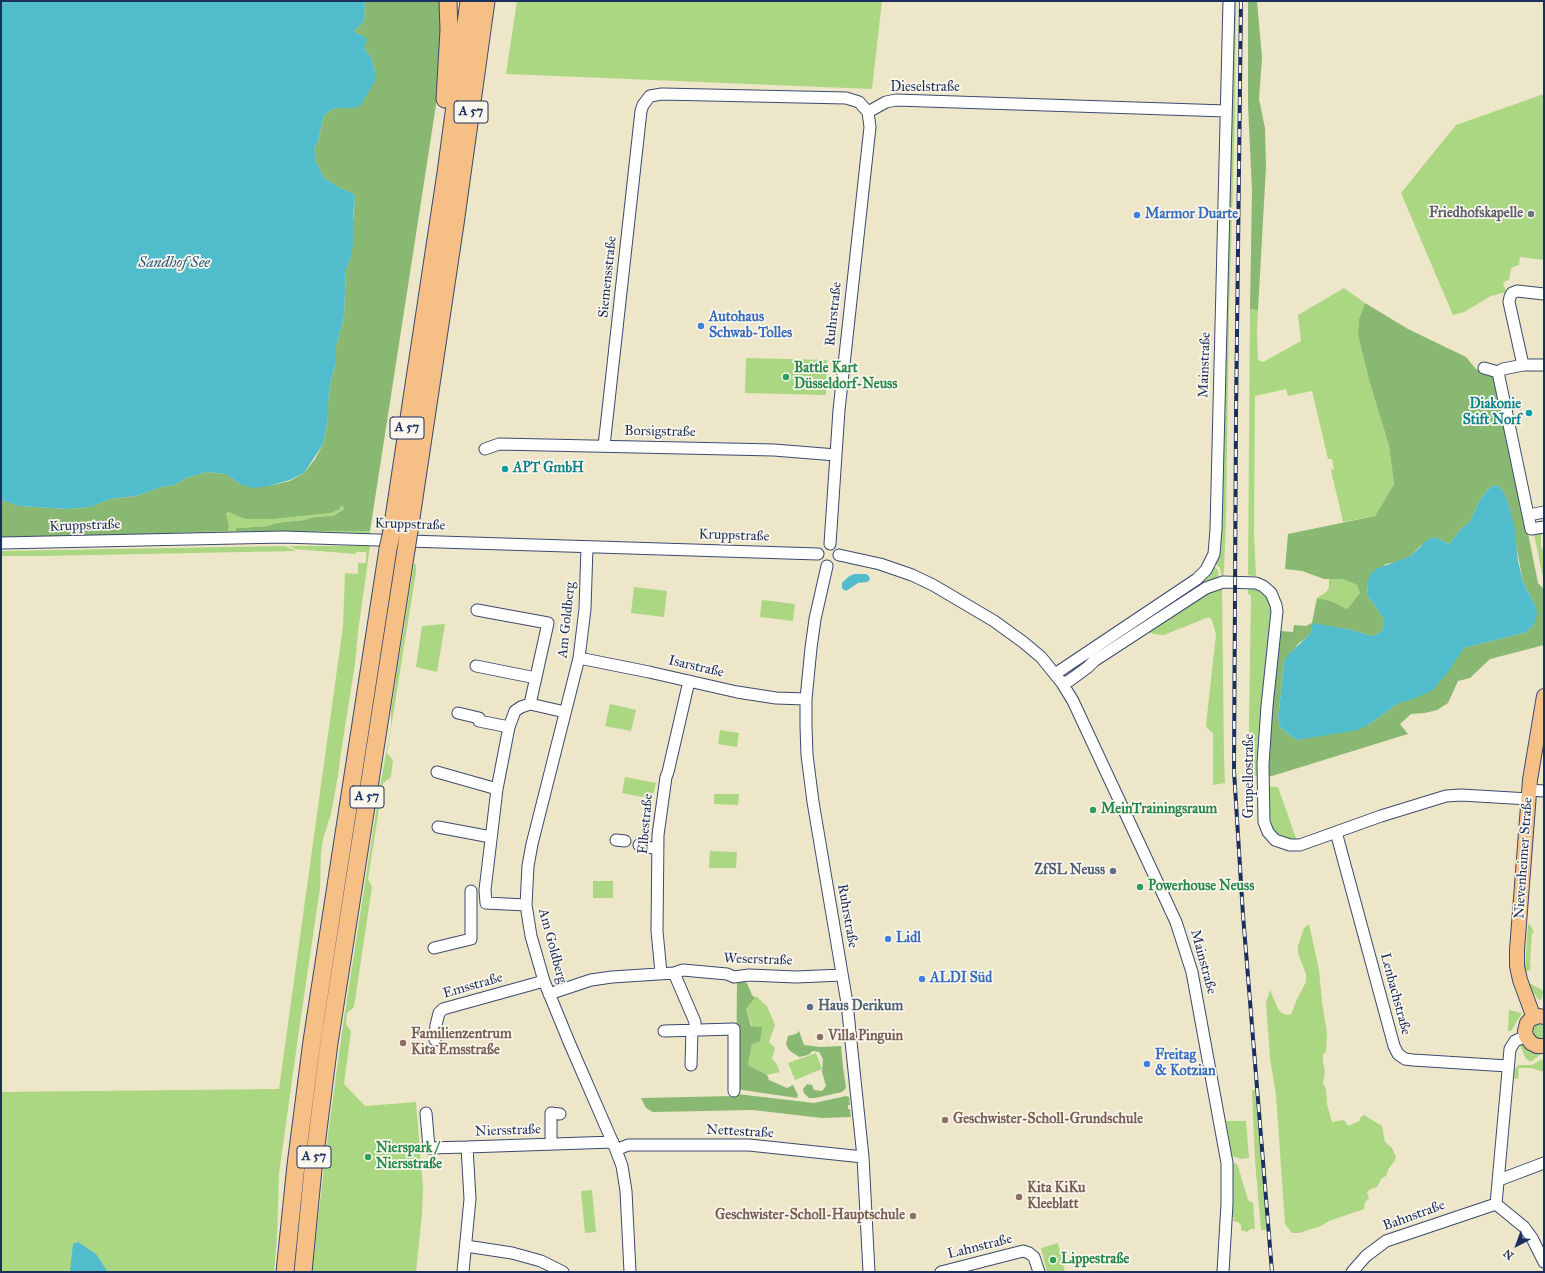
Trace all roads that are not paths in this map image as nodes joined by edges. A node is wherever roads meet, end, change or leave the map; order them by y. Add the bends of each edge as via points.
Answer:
1 (448, 1) edge
2 (469, 1) edge
3 (486, 1) edge
4 (1229, 1) edge
5 (1226, 111) junction
6 (868, 112) junction
7 (446, 173) junction
8 (1544, 294) edge
9 (1523, 365) junction
10 (1544, 365) edge
11 (1484, 368) dead end
12 (1498, 372) junction
13 (604, 446) junction
14 (485, 449) dead end
15 (836, 455) junction
16 (1544, 512) edge
17 (1529, 515) junction
18 (1544, 527) edge
19 (1, 543) edge
20 (830, 544) junction
21 (587, 547) junction
22 (818, 554) junction
23 (839, 555) junction
24 (827, 566) junction
25 (478, 610) dead end
26 (579, 658) junction
27 (1076, 659) junction
28 (1094, 660) junction
29 (476, 666) dead end
30 (1055, 674) junction
31 (536, 678) junction
32 (689, 681) junction
33 (1062, 683) junction
34 (1544, 696) edge
35 (806, 699) junction
36 (530, 704) junction
37 (565, 712) junction
38 (458, 713) dead end
39 (509, 727) junction
40 (437, 772) dead end
41 (497, 789) junction
42 (1544, 791) edge
43 (1529, 795) junction
44 (438, 826) dead end
45 (1336, 832) junction
46 (491, 837) junction
47 (639, 845) dead end
48 (657, 849) junction
49 (485, 890) junction
50 (526, 905) junction
51 (434, 948) dead end
52 (661, 973) junction
53 (674, 973) junction
54 (842, 974) junction
55 (544, 981) junction
56 (549, 994) junction
57 (1539, 1017) edge
58 (694, 1030) junction
59 (664, 1031) dead end
60 (1526, 1036) junction
61 (435, 1040) dead end
62 (1544, 1046) edge
63 (691, 1065) dead end
64 (1508, 1066) junction
65 (734, 1091) dead end
66 (426, 1113) dead end
67 (560, 1114) dead end
68 (551, 1144) junction
69 (615, 1146) junction
70 (467, 1147) junction
71 (863, 1157) junction
72 (1544, 1163) edge
73 (1499, 1180) junction
74 (1496, 1204) junction
75 (466, 1246) junction
76 (1544, 1262) edge
77 (959, 1270) edge
78 (286, 1272) edge
79 (302, 1272) edge
80 (463, 1272) edge
81 (563, 1272) edge
82 (630, 1272) edge
83 (869, 1272) edge
84 (941, 1272) edge
85 (1039, 1272) edge
86 (1223, 1272) edge
87 (1352, 1272) edge

1 - 7 highway via 448,64 441,138 441,153
2 - 7 highway, A 57
3 - 79 highway, A 57, bridge via 409,531 329,1043 312,1169
4 - 5 street, Mainstraße
5 - 6 street, Dieselstraße via 896,100 886,102
5 - 27 street, Mainstraße via 1214,554 1206,570 1197,579
6 - 13 street, Siemensstraße via 859,102 846,98 662,94 646,99 642,111
6 - 15 street, Ruhrstraße via 870,126
7 - 78 highway, A 57, bridge via 312,1041 296,1164
8 - 9 street via 1517,291 1512,293 1510,298
9 - 10 street
9 - 12 street
11 - 12 street
12 - 17 street
13 - 14 street, Borsigstraße via 499,444
13 - 15 street, Borsigstraße via 774,450
15 - 20 street, Ruhrstraße
16 - 17 street
17 - 18 street via 1532,529
19 - 21 street, Kruppstraße via 284,537
20 - 22 street via 820,548
20 - 23 street via 836,547
21 - 22 street, Kruppstraße
21 - 26 street, Am Goldberg via 585,609
22 - 24 street via 820,562
23 - 24 street via 834,565
23 - 30 street via 894,568 928,582 1009,631 1036,653
24 - 35 street, Ruhrstraße via 814,627
25 - 31 street via 548,623
26 - 32 street, Isarstraße
26 - 37 street, Am Goldberg
27 - 28 street via 1085,662
27 - 30 street, Mainstraße
27 - 33 street via 1075,668
28 - 33 street via 1069,681
28 - 45 street, Grupellostraße via 1206,588 1223,582 1248,582 1268,590 1277,611 1263,764 1266,828 1271,836 1280,842 1295,846
29 - 31 street
30 - 33 street, Mainstraße
31 - 36 street
32 - 35 street, Isarstraße via 737,692 776,698
32 - 48 street, Elbestraße via 666,777
33 - 86 street, Mainstraße via 1073,701 1166,898 1192,972 1227,1162
34 - 43 main road, Nievenheimer Straße
35 - 54 street, Ruhrstraße via 812,796
36 - 37 street
36 - 39 street via 515,711
37 - 50 street, Am Goldberg via 532,844
38 - 39 street via 479,718 479,721
39 - 41 street
40 - 41 street
41 - 46 street
42 - 43 street, Grupellostraße
43 - 45 street, Grupellostraße via 1446,796
43 - 57 main road, Nievenheimer Straße via 1517,966 1521,986
44 - 46 street
45 - 64 street, Lenbachstraße via 1398,1054 1405,1059 1413,1060
46 - 49 street
47 - 48 street
48 - 52 street, Elbestraße via 657,931
49 - 50 street via 486,903
49 - 51 street via 470,891 471,939
50 - 55 street, Am Goldberg via 531,936
52 - 53 street, Weserstraße
52 - 56 street, Weserstraße via 591,980
53 - 54 street, Weserstraße via 683,970 738,977
53 - 58 street via 695,1022
54 - 71 street, Ruhrstraße
55 - 56 street, Am Goldberg
55 - 61 street, Emsstraße via 442,1009 436,1025
56 - 69 street, Am Goldberg
57 - 60 main road via 1526,1025
58 - 59 street
58 - 63 street
58 - 65 street via 734,1029
60 - 62 main road via 1534,1045
60 - 64 street via 1511,1045
64 - 73 street
66 - 70 street, Niersstraße via 429,1148
67 - 68 street, Niersstraße via 551,1113
68 - 69 street, Niersstraße
68 - 70 street, Niersstraße
69 - 71 street, Nettestraße via 736,1145
69 - 82 street, Am Goldberg via 625,1182
70 - 75 street, Niersstraße via 470,1199
71 - 83 street, Ruhrstraße
72 - 73 street
73 - 74 street
74 - 76 street via 1529,1232
74 - 87 street, Bahnstraße via 1386,1241 1366,1256
75 - 80 street, Niersstraße
75 - 81 street via 512,1252 541,1261
77 - 84 street, Lahnstraße
77 - 85 street, Lahnstraße via 1020,1251 1032,1254

